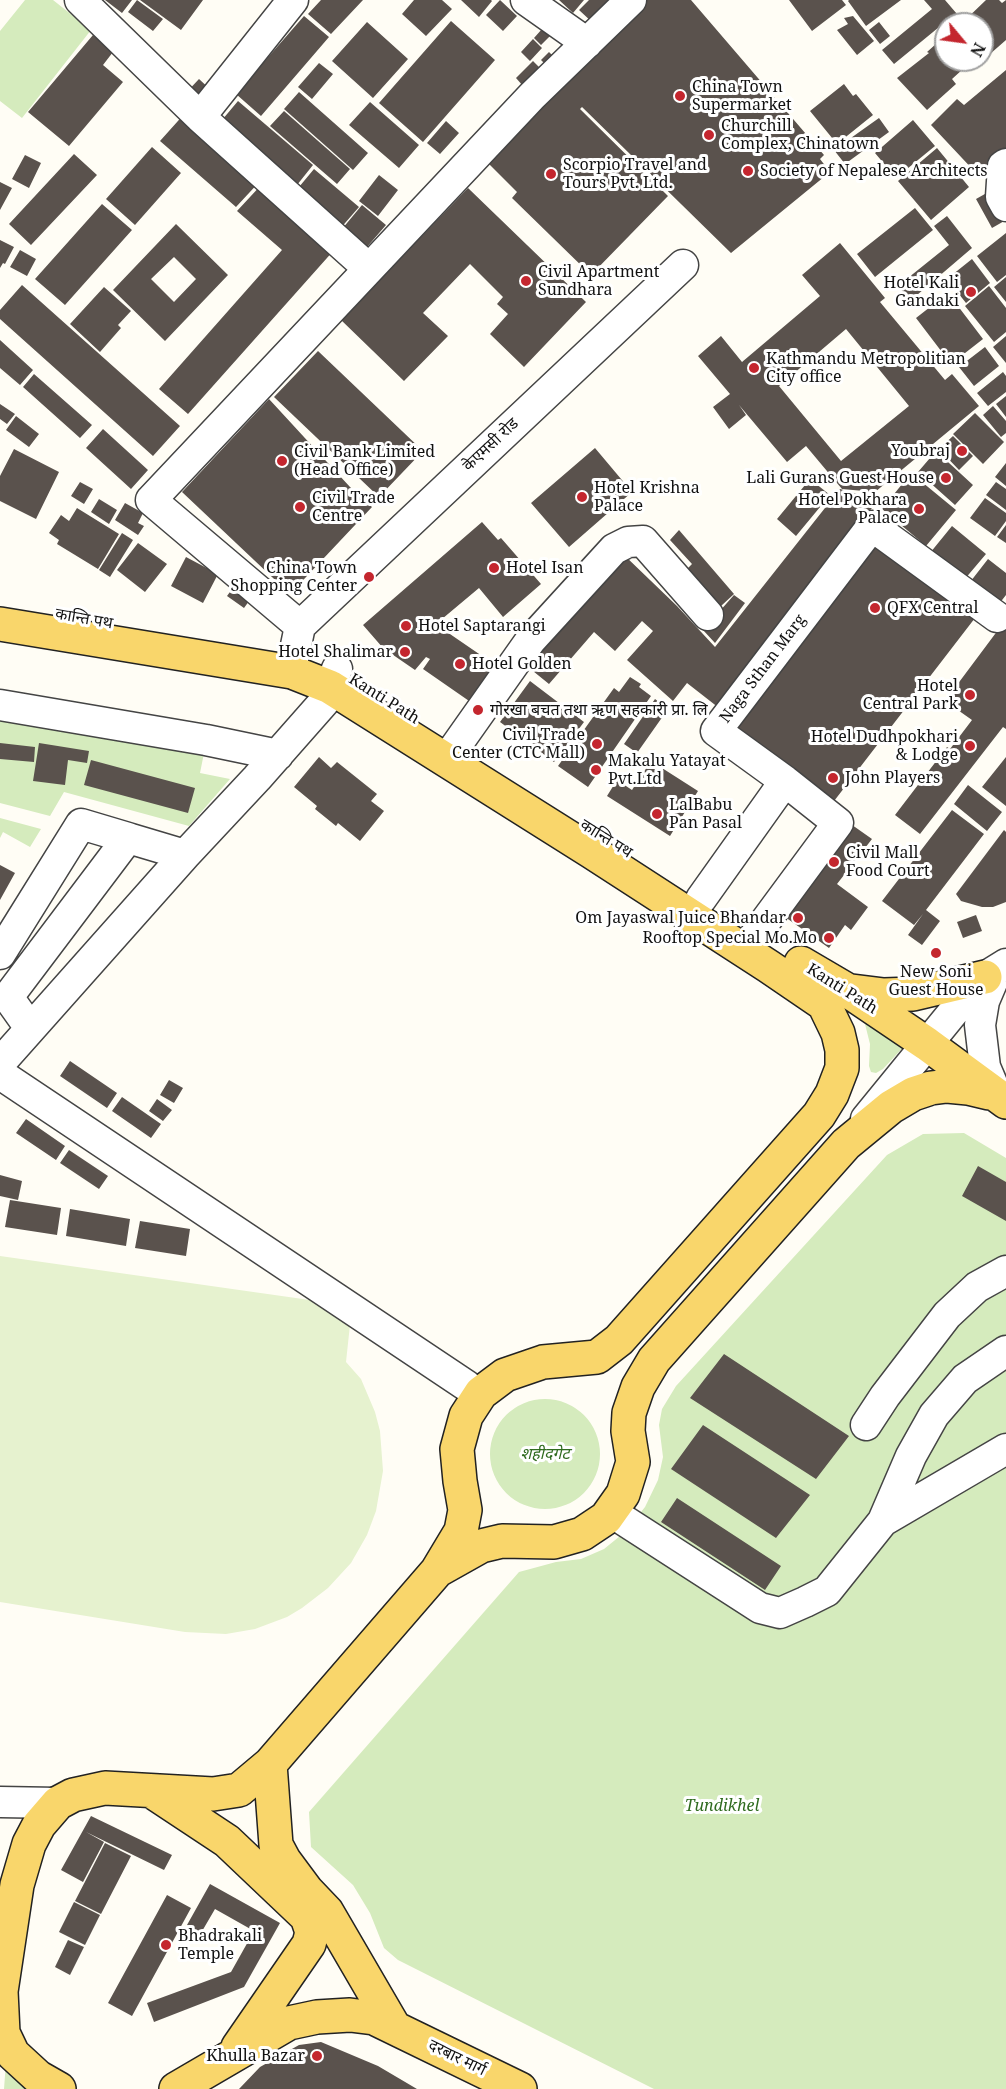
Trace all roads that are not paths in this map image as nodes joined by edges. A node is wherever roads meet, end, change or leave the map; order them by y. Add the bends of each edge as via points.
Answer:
1 (80, 0) edge
2 (293, 0) edge
3 (526, 0) edge
4 (631, 0) edge
5 (587, 44) junction
6 (200, 117) junction
7 (1006, 164) edge
8 (1006, 206) edge
9 (683, 265) dead end
10 (368, 268) junction
11 (0, 605) edge
12 (708, 615) dead end
13 (996, 616) dead end
14 (0, 624) edge
15 (168, 633) joint
16 (297, 640) junction
17 (333, 678) junction
18 (0, 705) edge
19 (451, 752) junction
20 (278, 755) junction
21 (785, 781) junction
22 (128, 838) junction
23 (185, 855) junction
24 (700, 899) junction
25 (756, 934) junction
26 (0, 954) edge
27 (997, 969) edge
28 (847, 990) junction
29 (4, 994) edge
30 (30, 1028) junction
31 (927, 1044) junction
32 (0, 1063) edge
33 (0, 1074) edge
34 (1001, 1099) edge
35 (846, 1144) junction
36 (1006, 1271) edge
37 (1006, 1351) edge
38 (467, 1386) dead end
39 (866, 1425) dead end
40 (1006, 1449) edge
41 (625, 1521) dead end
42 (883, 1521) junction
43 (437, 1570) junction
44 (270, 1764) junction
45 (153, 1792) junction
46 (0, 1802) edge
47 (58, 1803) junction
48 (1, 1980) edge
49 (394, 2027) junction
50 (234, 2054) junction
51 (177, 2086) edge
52 (59, 2089) edge
53 (520, 2089) edge

1 - 6 street
2 - 6 street
3 - 5 street
4 - 5 street
5 - 10 street
6 - 10 street
7 - 8 street via 1001,197
9 - 16 street, केएमसी रोड
10 - 16 street via 151,500
11 - 15 main road, कान्ति पथ
12 - 19 street via 643,541 628,542 614,549 530,641
13 - 21 street, Naga Sthan Marg via 872,526 716,731
14 - 17 main road
15 - 16 main road, Kanti Path
16 - 17 main road, Kanti Path
17 - 19 main road, Kanti Path
17 - 20 street via 324,702
18 - 20 street
19 - 24 main road, कान्ति पथ
19 - 43 main road via 824,1005 838,1033 842,1068 819,1115 619,1340 597,1357 543,1362 505,1375 481,1393 466,1416 457,1449 465,1510 461,1531
20 - 23 street
21 - 24 street
21 - 25 street, Naga Sthan Marg via 838,823
22 - 23 street
22 - 26 street via 81,824
22 - 29 street
23 - 30 street
24 - 25 main road, कान्ति पथ
25 - 28 main road, Kanti Path
27 - 28 main road via 913,994
27 - 31 street via 953,1011
27 - 34 street via 984,1001 980,1025 985,1067
28 - 31 main road, Kanti Path
29 - 30 street
30 - 32 street
31 - 34 main road
31 - 35 street
33 - 38 street
34 - 35 main road via 968,1088 931,1088 891,1107
35 - 43 main road via 654,1360 629,1413 633,1462 623,1494 606,1518 582,1534 554,1542 502,1540 480,1546
36 - 39 street via 977,1287 947,1315
37 - 42 street via 965,1379 934,1415 910,1456
40 - 42 street
41 - 42 street via 760,1608 780,1613 827,1591
43 - 44 main road
44 - 45 main road via 239,1790 213,1794
44 - 49 main road via 276,1845 301,1883 327,1912
45 - 47 main road via 105,1788 73,1795
45 - 50 main road via 226,1841 307,1917 312,1932 309,1944
46 - 47 street
47 - 48 main road via 29,1844 16,1885
48 - 52 main road via 3,2033 13,2054 38,2077
49 - 50 main road, दरबार मार्ग via 374,2018 317,2017 289,2023
49 - 53 main road, दरबार मार्ग
50 - 51 main road, दरबार मार्ग

